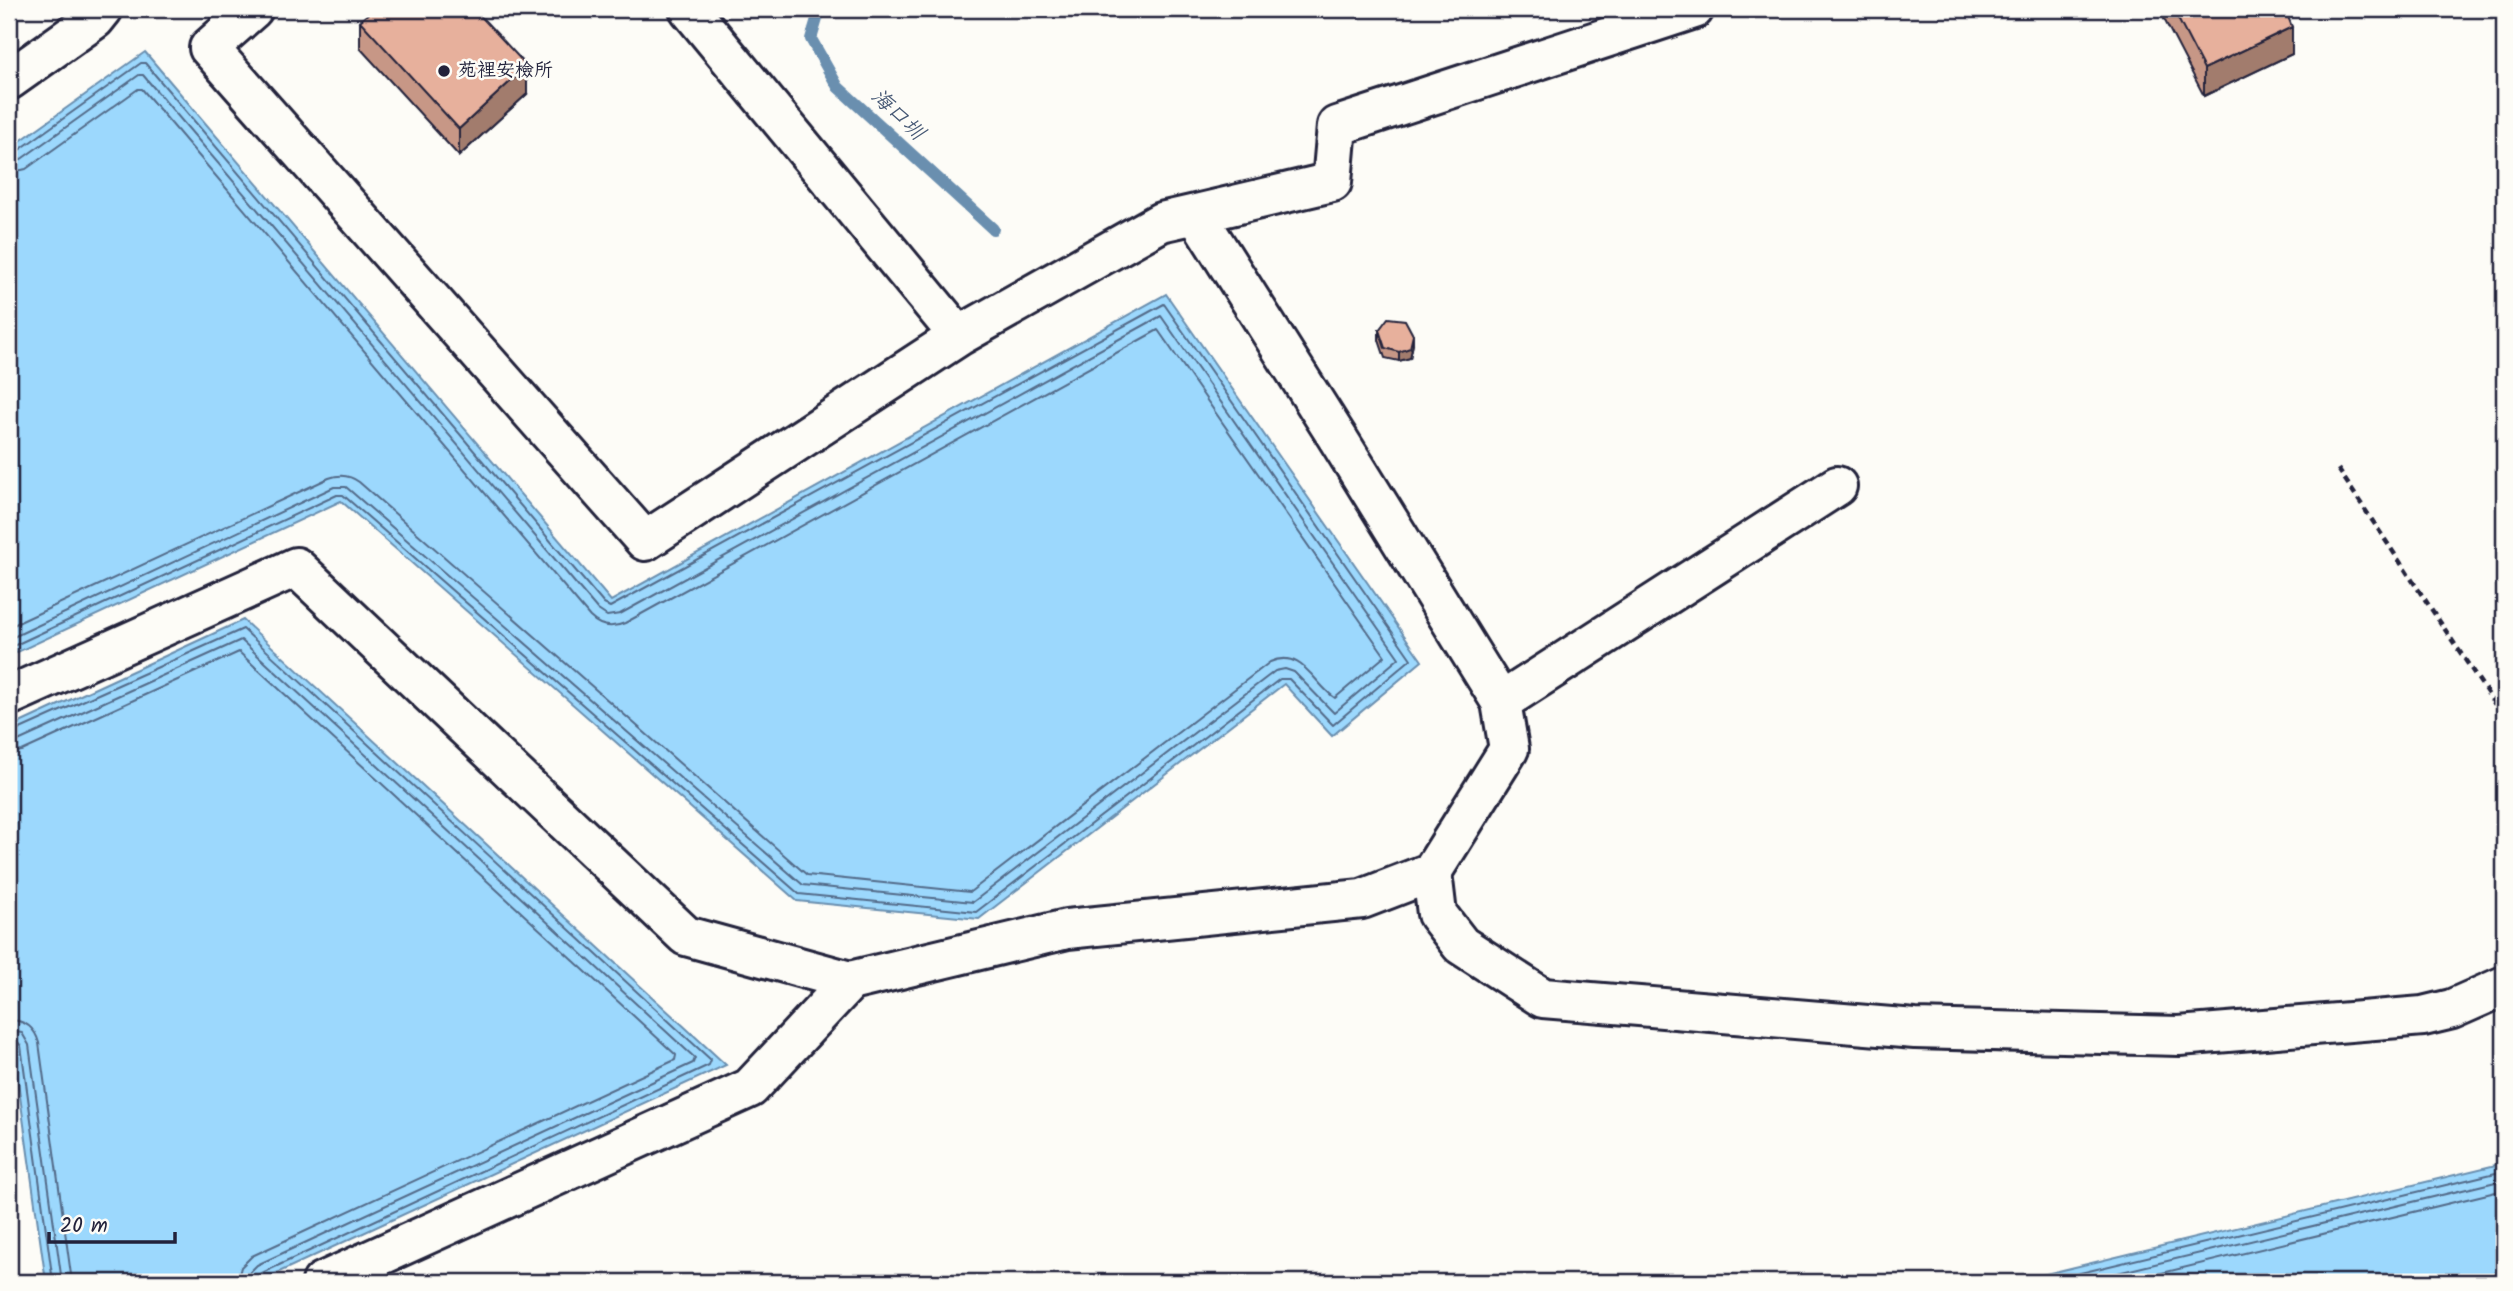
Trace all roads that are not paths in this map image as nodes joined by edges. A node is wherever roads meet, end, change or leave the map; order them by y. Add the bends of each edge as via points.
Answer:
1 (103, 9) edge
2 (253, 9) edge
3 (689, 9) edge
4 (1694, 9) edge
5 (9, 79) edge
6 (1196, 214) junction
7 (959, 336) junction
8 (1838, 486) dead end
9 (9, 696) edge
10 (1501, 702) junction
11 (1432, 872) junction
12 (850, 981) junction
13 (2504, 986) edge
14 (322, 1282) edge

1 - 5 street
2 - 7 street via 209,48 645,541
3 - 7 street
4 - 6 street via 1336,126 1332,182
6 - 7 street via 1161,222
6 - 10 street
8 - 10 street
9 - 12 street via 296,567 686,936
10 - 11 street via 1509,749
11 - 12 street via 1362,900 1068,929
11 - 13 street via 1437,914 1461,946 1542,998 1915,1029 2179,1036 2423,1016 2452,1009
12 - 14 street via 750,1088

